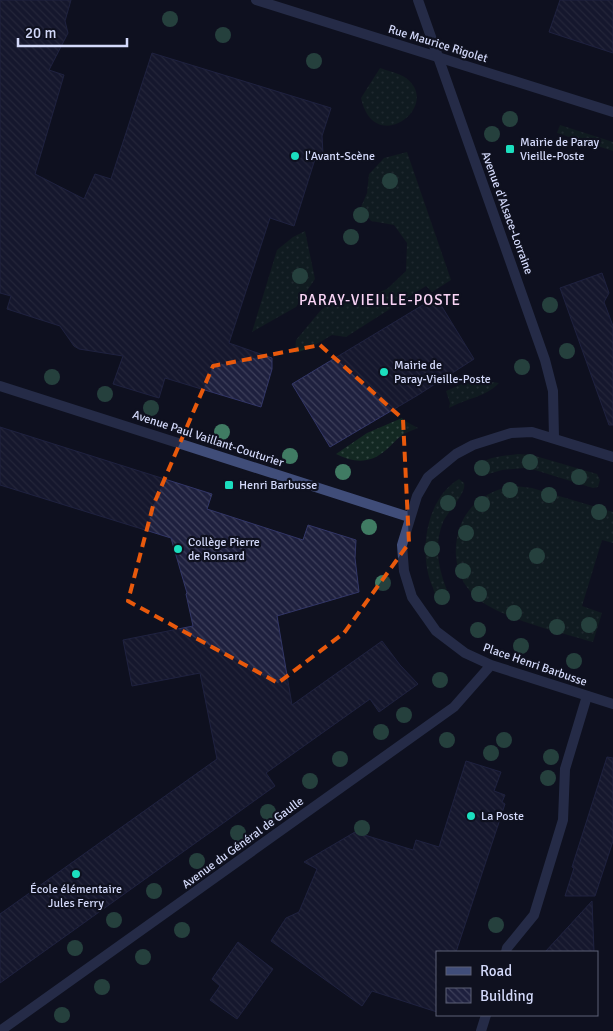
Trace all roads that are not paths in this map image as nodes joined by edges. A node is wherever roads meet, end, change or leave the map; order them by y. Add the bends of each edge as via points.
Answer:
1 (256, 0) edge
2 (418, 0) edge
3 (439, 57) junction
4 (613, 112) edge
5 (0, 386) edge
6 (554, 438) junction
7 (613, 457) edge
8 (409, 517) junction
9 (492, 665) junction
10 (587, 696) junction
11 (613, 704) edge
12 (506, 951) edge
13 (486, 1016) edge
14 (0, 1031) edge
15 (481, 1031) edge

1 - 3 street, Rue Maurice Rigolet
2 - 3 street, Avenue d'Alsace-Lorraine
3 - 4 street, Rue Maurice Rigolet
3 - 6 street, Avenue d'Alsace-Lorraine via 545,360 553,391
5 - 8 street, Avenue Paul Vaillant-Couturier
6 - 7 street, Place Henri Barbusse
6 - 8 street, Place Henri Barbusse via 532,432 511,433 490,438 456,454 428,477
8 - 9 street, Place Henri Barbusse via 402,545 404,571 412,597 436,630 465,654
9 - 10 street, Place Henri Barbusse
9 - 14 street, Avenue du Général de Gaulle via 454,707
10 - 11 street, Place Henri Barbusse
10 - 12 street via 565,769 562,820 534,915
13 - 15 street

